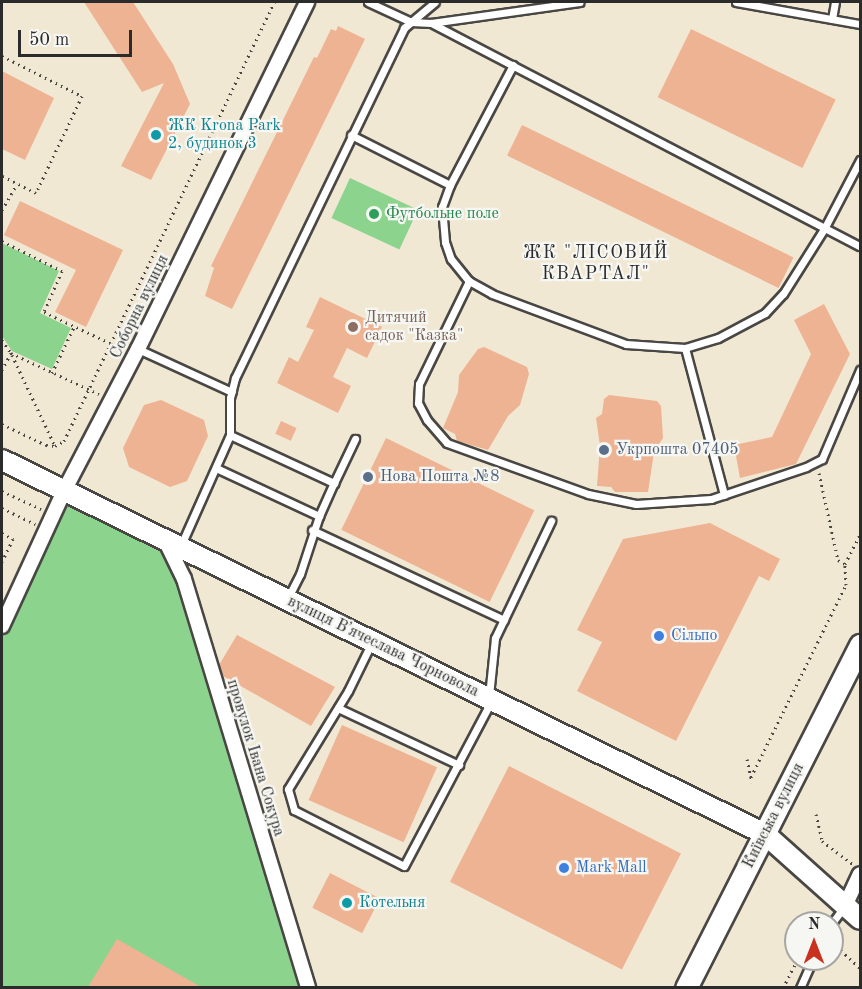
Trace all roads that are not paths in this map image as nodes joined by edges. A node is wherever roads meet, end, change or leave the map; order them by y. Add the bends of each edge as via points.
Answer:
1 (308, 2) edge
2 (368, 2) edge
3 (435, 2) edge
4 (580, 2) edge
5 (736, 2) edge
6 (835, 2) edge
7 (832, 19) junction
8 (411, 22) junction
9 (431, 23) junction
10 (861, 24) edge
11 (513, 65) junction
12 (351, 135) junction
13 (861, 160) edge
14 (450, 184) junction
15 (824, 229) junction
16 (861, 246) edge
17 (469, 281) junction
18 (686, 348) junction
19 (138, 349) junction
20 (861, 370) edge
21 (232, 392) junction
22 (230, 435) junction
23 (355, 439) dead end
24 (2, 460) edge
25 (216, 468) junction
26 (334, 483) junction
27 (64, 491) junction
28 (724, 495) junction
29 (319, 516) junction
30 (551, 521) dead end
31 (312, 530) junction
32 (173, 544) junction
33 (287, 600) junction
34 (504, 620) junction
35 (2, 626) edge
36 (372, 642) junction
37 (861, 645) edge
38 (490, 699) junction
39 (338, 708) junction
40 (459, 765) junction
41 (765, 834) junction
42 (861, 874) edge
43 (845, 906) junction
44 (841, 911) edge
45 (861, 919) edge
46 (809, 971) edge
47 (803, 986) edge
48 (308, 987) edge
49 (686, 987) edge

1 - 19 street, Соборна вулиця
2 - 8 lane
3 - 8 lane
4 - 9 lane
5 - 7 lane
6 - 7 lane
7 - 10 lane
8 - 9 lane
8 - 12 lane via 404,28
9 - 11 lane
11 - 14 lane
11 - 15 lane
12 - 14 lane
12 - 21 lane
13 - 15 lane
14 - 17 lane via 442,207 445,242 451,259
15 - 16 lane
15 - 18 lane via 783,294 765,313 718,339
17 - 18 lane via 492,294 626,344
17 - 28 lane via 419,384 418,403 447,443 588,494 636,504
18 - 28 lane
19 - 21 lane
19 - 27 street, Соборна вулиця
20 - 28 lane via 831,443 816,462
21 - 22 lane
22 - 25 lane
22 - 26 lane
23 - 26 lane
24 - 27 street, вулиця Вʼячеслава Чорновола
25 - 29 lane
25 - 32 lane
26 - 29 lane
27 - 32 street, вулиця Вʼячеслава Чорновола
27 - 35 street, Соборна вулиця
29 - 31 lane
30 - 34 lane
31 - 33 lane via 300,574
31 - 34 lane
32 - 33 street, вулиця Вʼячеслава Чорновола
32 - 48 street, провулок Івана Сокура
33 - 36 street, вулиця Вʼячеслава Чорновола
34 - 38 lane via 495,638
36 - 38 street, вулиця Вʼячеслава Чорновола
36 - 39 lane
37 - 41 main road, Київська вулиця
38 - 40 lane
38 - 41 street, вулиця Вʼячеслава Чорновола
39 - 40 lane
39 - 40 lane via 288,789 294,810 404,866
41 - 43 street, вулиця Вʼячеслава Чорновола
41 - 49 main road, Київська вулиця
42 - 43 street
43 - 44 lane
43 - 45 street, вулиця Вʼячеслава Чорновола
46 - 47 lane

